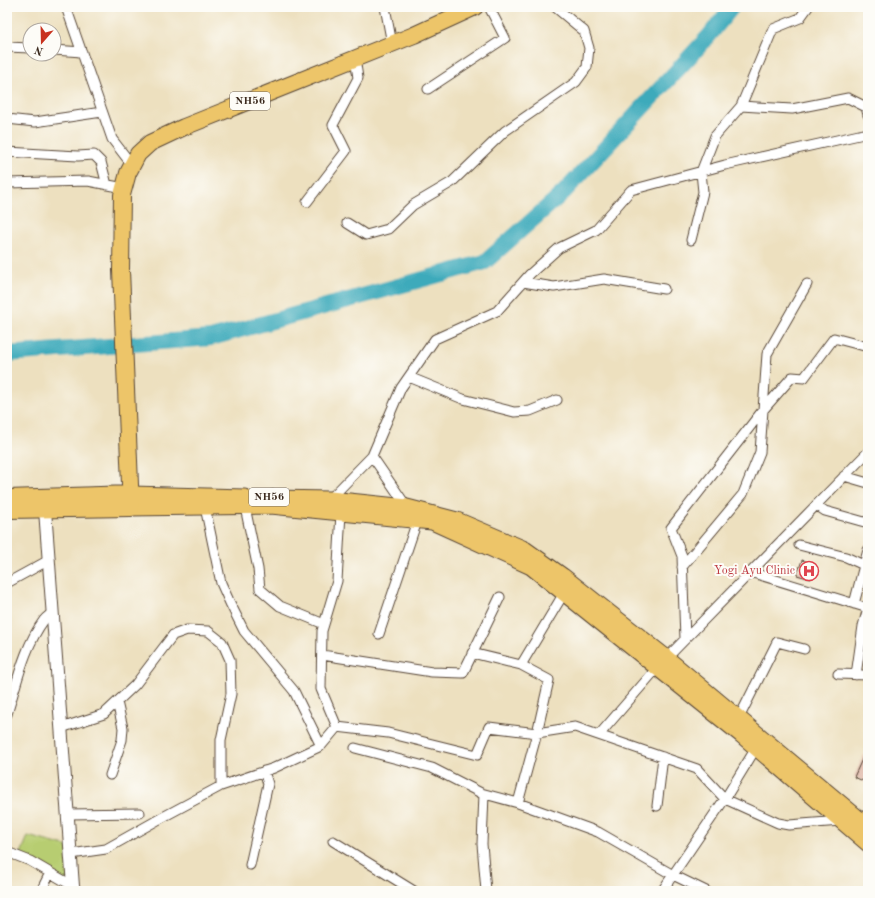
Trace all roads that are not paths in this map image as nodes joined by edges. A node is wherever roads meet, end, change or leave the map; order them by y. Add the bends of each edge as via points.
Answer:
1 (66, 7) edge
2 (385, 7) edge
3 (475, 7) edge
4 (489, 7) edge
5 (555, 7) edge
6 (808, 7) edge
7 (392, 44) junction
8 (7, 47) edge
9 (22, 48) edge
10 (62, 51) edge
11 (82, 52) junction
12 (355, 58) junction
13 (428, 89) dead end
14 (741, 106) junction
15 (867, 109) edge
16 (102, 112) junction
17 (7, 120) edge
18 (868, 133) edge
19 (7, 152) edge
20 (132, 165) junction
21 (701, 172) junction
22 (7, 183) edge
23 (107, 185) junction
24 (124, 188) junction
25 (307, 202) dead end
26 (347, 223) dead end
27 (691, 240) dead end
28 (523, 282) junction
29 (807, 284) dead end
30 (664, 289) dead end
31 (868, 347) edge
32 (409, 377) junction
33 (558, 400) dead end
34 (763, 410) junction
35 (868, 452) edge
36 (372, 456) junction
37 (844, 476) junction
38 (868, 483) edge
39 (7, 498) edge
40 (330, 499) junction
41 (131, 501) junction
42 (816, 505) junction
43 (198, 507) junction
44 (245, 507) junction
45 (408, 507) junction
46 (7, 510) edge
47 (45, 510) junction
48 (341, 513) junction
49 (417, 521) junction
50 (868, 523) edge
51 (799, 545) dead end
52 (868, 550) edge
53 (49, 560) junction
54 (866, 566) edge
55 (682, 567) junction
56 (750, 572) junction
57 (7, 583) edge
58 (564, 593) junction
59 (500, 597) dead end
60 (854, 604) junction
61 (868, 608) edge
62 (53, 612) junction
63 (324, 624) junction
64 (379, 634) dead end
65 (685, 639) junction
66 (804, 648) dead end
67 (472, 654) junction
68 (322, 655) junction
69 (662, 663) junction
70 (521, 665) junction
71 (838, 674) dead end
72 (856, 675) junction
73 (868, 675) edge
74 (117, 702) junction
75 (7, 714) edge
76 (739, 718) junction
77 (61, 728) junction
78 (337, 728) junction
79 (537, 733) junction
80 (599, 735) junction
81 (321, 746) junction
82 (355, 748) dead end
83 (756, 748) junction
84 (663, 757) junction
85 (264, 771) junction
86 (110, 775) dead end
87 (221, 786) junction
88 (484, 794) junction
89 (725, 799) junction
90 (518, 803) junction
91 (657, 806) dead end
92 (140, 813) dead end
93 (68, 814) junction
94 (841, 821) junction
95 (868, 826) edge
96 (333, 840) dead end
97 (868, 844) edge
98 (7, 852) edge
99 (71, 854) junction
100 (250, 865) dead end
101 (50, 873) junction
102 (673, 875) junction
103 (74, 889) edge
104 (41, 891) edge
105 (414, 891) edge
106 (486, 891) edge
107 (662, 891) edge
108 (706, 891) edge

1 - 11 street
2 - 7 street
3 - 7 highway, NH56
4 - 13 street via 504,38
5 - 26 street via 584,31 589,48 587,67 576,82 505,131 452,182 412,205 388,229 366,235
6 - 14 street via 800,18 773,29
7 - 12 highway, NH56
8 - 9 street
10 - 11 street
11 - 16 street
12 - 20 highway, NH56 via 150,143 138,154
12 - 25 street via 358,78 333,125 346,151
14 - 15 street via 792,109 848,98
14 - 21 street via 715,136
16 - 17 street via 35,122
16 - 20 street via 112,139
18 - 21 street
19 - 23 street via 94,155 101,162
20 - 24 highway, NH56
21 - 27 street via 703,192
21 - 28 street via 631,190 596,230 558,248
22 - 23 street via 88,181
23 - 24 street
24 - 41 highway, NH56 via 121,270
28 - 30 street via 554,287 604,279
28 - 32 street via 497,311 435,339
29 - 34 street via 767,354
31 - 34 street via 834,338 804,378 792,377
32 - 33 street via 462,399 514,412 530,411
32 - 36 street via 401,388
34 - 55 street via 760,452 743,494
34 - 55 street via 671,528 682,556
35 - 37 street
36 - 40 street
36 - 45 street
37 - 38 street
37 - 42 street
39 - 41 highway, NH56
40 - 41 main road, NH56
40 - 45 main road, NH56
41 - 43 main road
41 - 47 highway, NH56
42 - 50 street via 825,511
42 - 56 street
43 - 44 main road
43 - 81 street via 220,583 244,631 294,691
44 - 48 main road via 271,506
44 - 63 street via 260,589 280,606
45 - 69 main road via 457,520 525,549 562,576
46 - 47 highway, NH56
47 - 53 street
48 - 49 main road
48 - 63 street via 337,581
49 - 58 main road via 432,522 531,567
49 - 64 street
51 - 54 street via 846,557
52 - 54 street
53 - 57 street
53 - 62 street
54 - 60 street
55 - 65 street
56 - 60 street
56 - 65 street
58 - 69 main road
58 - 70 street
59 - 67 street
60 - 61 street
61 - 72 street
62 - 75 street via 44,619 32,639
62 - 77 street
63 - 68 street
65 - 69 street
66 - 76 street via 777,642
67 - 68 street via 463,673 432,672
67 - 70 street
68 - 78 street via 321,690
69 - 76 main road
69 - 80 street
69 - 83 main road
70 - 79 street via 549,680
71 - 72 street
72 - 73 street
74 - 77 street via 104,714
74 - 86 street via 124,728
74 - 87 street via 135,685 173,635 187,630 208,631 222,642 230,660 231,694 221,740
76 - 95 main road
77 - 93 street
78 - 79 street via 388,733 477,755 489,727
78 - 81 street
79 - 80 street via 574,727
79 - 90 street
80 - 84 street
81 - 85 street
82 - 88 street via 432,768
83 - 89 street
83 - 94 main road
84 - 89 street via 697,769
84 - 91 street
85 - 87 street
85 - 100 street via 268,784
87 - 99 street via 106,849
88 - 90 street
88 - 106 street via 482,844
89 - 94 street via 778,823 789,825
89 - 102 street
90 - 102 street via 598,832
92 - 93 street
93 - 99 street
94 - 97 main road
96 - 105 street
98 - 101 street via 30,861
99 - 103 street
101 - 103 street
101 - 104 street
102 - 107 street
102 - 108 street

